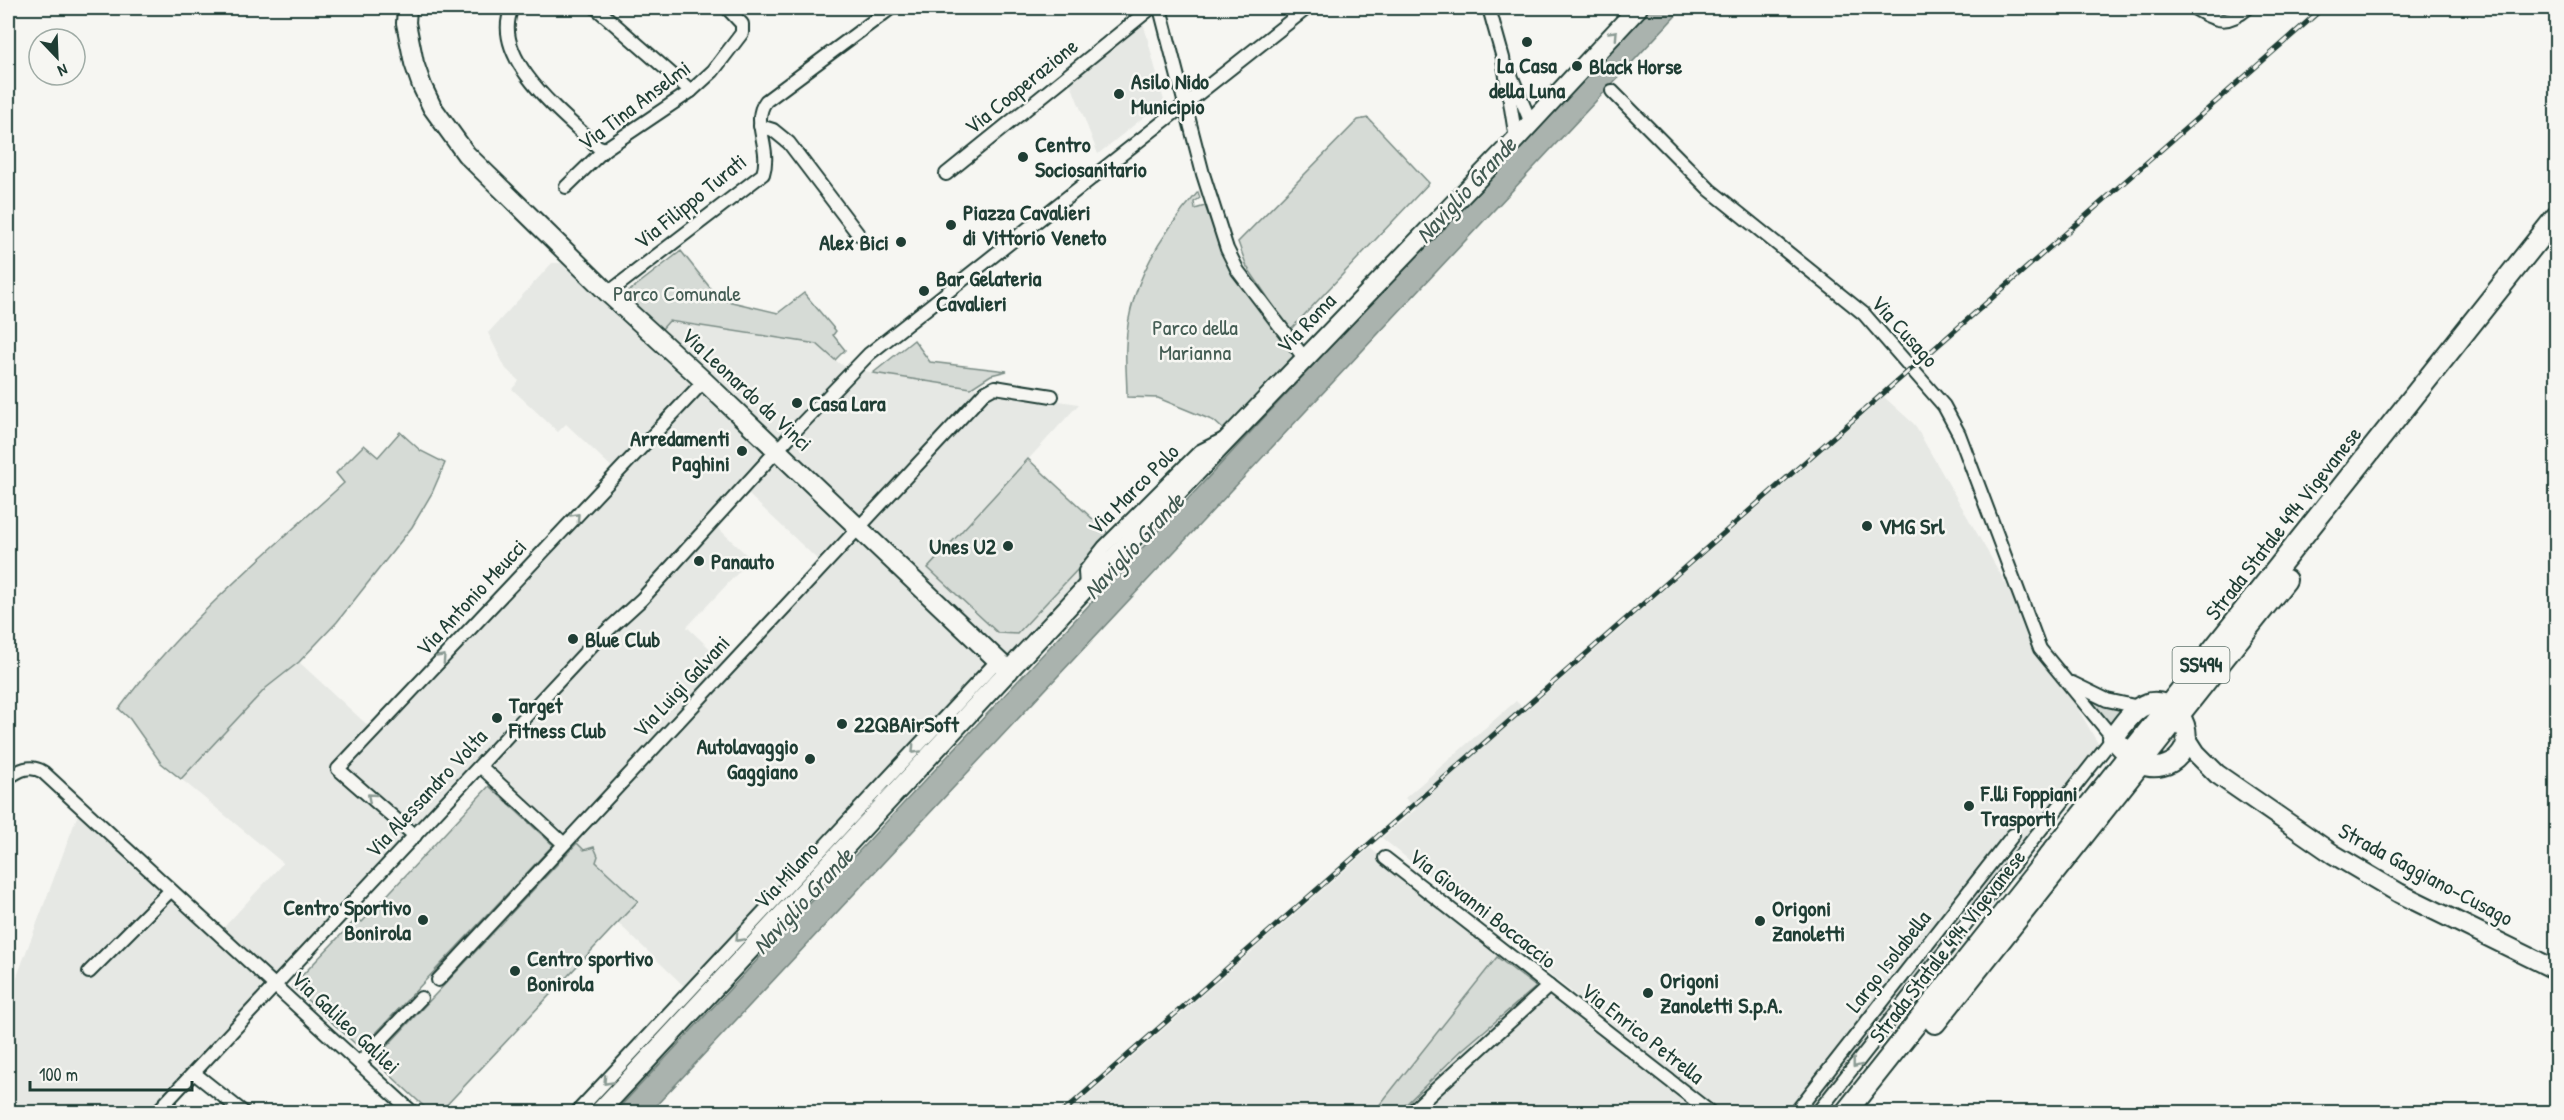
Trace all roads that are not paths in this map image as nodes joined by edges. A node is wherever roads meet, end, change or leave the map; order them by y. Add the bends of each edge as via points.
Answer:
1 (407, 8) edge
2 (512, 8) edge
3 (596, 8) edge
4 (727, 8) edge
5 (891, 8) edge
6 (1152, 8) edge
7 (1160, 8) edge
8 (1307, 8) edge
9 (1489, 8) edge
10 (1638, 8) edge
11 (2194, 8) edge
12 (2248, 8) edge
13 (1503, 58) junction
14 (691, 91) junction
15 (1612, 91) dead end
16 (1186, 104) junction
17 (1531, 123) junction
18 (760, 126) junction
19 (1516, 139) junction
20 (605, 149) junction
21 (946, 174) dead end
22 (566, 187) dead end
23 (2556, 217) edge
24 (858, 234) dead end
25 (2556, 237) edge
26 (608, 293) junction
27 (1305, 359) junction
28 (704, 381) junction
29 (1052, 396) dead end
30 (777, 451) junction
31 (859, 528) junction
32 (1003, 666) junction
33 (2061, 675) junction
34 (2139, 707) junction
35 (2174, 710) junction
36 (2113, 738) junction
37 (2187, 740) junction
38 (2134, 760) junction
39 (2170, 765) junction
40 (480, 766) junction
41 (2217, 774) junction
42 (8, 778) edge
43 (2013, 835) dead end
44 (415, 836) junction
45 (563, 843) junction
46 (1385, 858) dead end
47 (170, 891) junction
48 (2556, 970) edge
49 (89, 972) dead end
50 (438, 980) dead end
51 (276, 985) junction
52 (1549, 986) junction
53 (421, 998) dead end
54 (360, 1063) junction
55 (194, 1073) junction
56 (157, 1113) edge
57 (243, 1113) edge
58 (412, 1113) edge
59 (577, 1113) edge
60 (599, 1113) edge
61 (1411, 1113) edge
62 (1710, 1113) edge
63 (1796, 1113) edge
64 (1818, 1113) edge
65 (1846, 1113) edge
66 (1863, 1113) edge

1 - 26 main road, Via Leonardo da Vinci via 414,63 432,107 466,154
2 - 20 street via 510,44 527,76 597,146
3 - 14 street
4 - 14 street, Via Tina Anselmi via 742,24 742,33 713,71
5 - 18 street, Via Filippo Turati via 766,101 759,115
6 - 21 street, Via Cooperazione
7 - 16 street
8 - 16 street, Via Alessandro Volta
9 - 13 street
17 -> 10 main road, Via Roma
11 - 12 street via 2228,20
13 - 17 street
13 - 19 street
14 - 20 street, Via Tina Anselmi
15 - 33 street, Via Cusago via 1710,190 1864,314 1944,406 1959,434 2040,649
16 - 27 street via 1203,174 1232,261
16 - 30 street, Via Alessandro Volta via 868,354
17 - 19 main road, Via Roma
18 - 24 street, Via Filippo Turati via 773,130 789,143
18 - 26 street, Via Filippo Turati via 767,152 763,174
19 - 27 main road, Via Roma
20 - 22 street, Via Tina Anselmi
23 - 35 main road, Strada Statale 494 Vigevanese / SS494
25 - 35 main road, Strada Statale 494 Vigevanese / SS494
26 - 28 main road, Via Leonardo da Vinci
27 - 32 main road, Via Roma via 1086,588
28 - 30 main road, Via Leonardo da Vinci
44 -> 28 street, Via Antonio Meucci via 338,769
29 - 31 street, Via Luigi Galvani via 995,387 984,393
30 - 31 main road, Via Leonardo da Vinci
30 - 40 street, Via Alessandro Volta via 642,599 596,641
31 - 32 main road, Via Leonardo da Vinci
31 - 45 street, Via Luigi Galvani
32 -> 59 street
32 - 60 main road, Via Milano
33 - 34 street, Via Cusago via 2081,689
33 - 36 street, Via Cusago
34 - 35 main road, SS494 via 2148,704
34 - 36 main road
35 - 37 main road via 2186,728
35 - 38 main road, Strada Statale 494 Vigevanese / SS494
36 - 38 main road
36 -> 64 street
37 - 39 main road via 2182,753
37 - 41 main road, Strada Gaggiano-Cusago
38 - 39 main road, Strada Gaggiano-Cusago via 2150,768
38 - 65 main road, Strada Statale 494 Vigevanese / SS494
38 - 66 main road, Strada Statale 494 Vigevanese / SS494
39 - 41 main road, Strada Gaggiano-Cusago via 2192,765
40 - 44 street, Via Alessandro Volta
40 - 45 street
41 - 48 main road, Strada Gaggiano-Cusago via 2290,827 2390,887
42 - 47 street, Via Galileo Galilei via 25,768 37,768
43 - 63 street, Largo Isolabella
44 - 51 street, Via Alessandro Volta
45 - 50 street, Via Luigi Galvani
46 - 52 street, Via Giovanni Boccaccio
47 - 49 street
47 - 51 street, Via Galileo Galilei
51 - 54 street, Via Galileo Galilei
51 - 55 street, Via Alessandro Volta
52 - 61 street, Via Giovanni Boccaccio
52 - 62 street, Via Enrico Petrella
53 - 54 street
54 - 58 street, Via Galileo Galilei
55 - 56 street, Via Alessandro Volta
55 - 57 street

